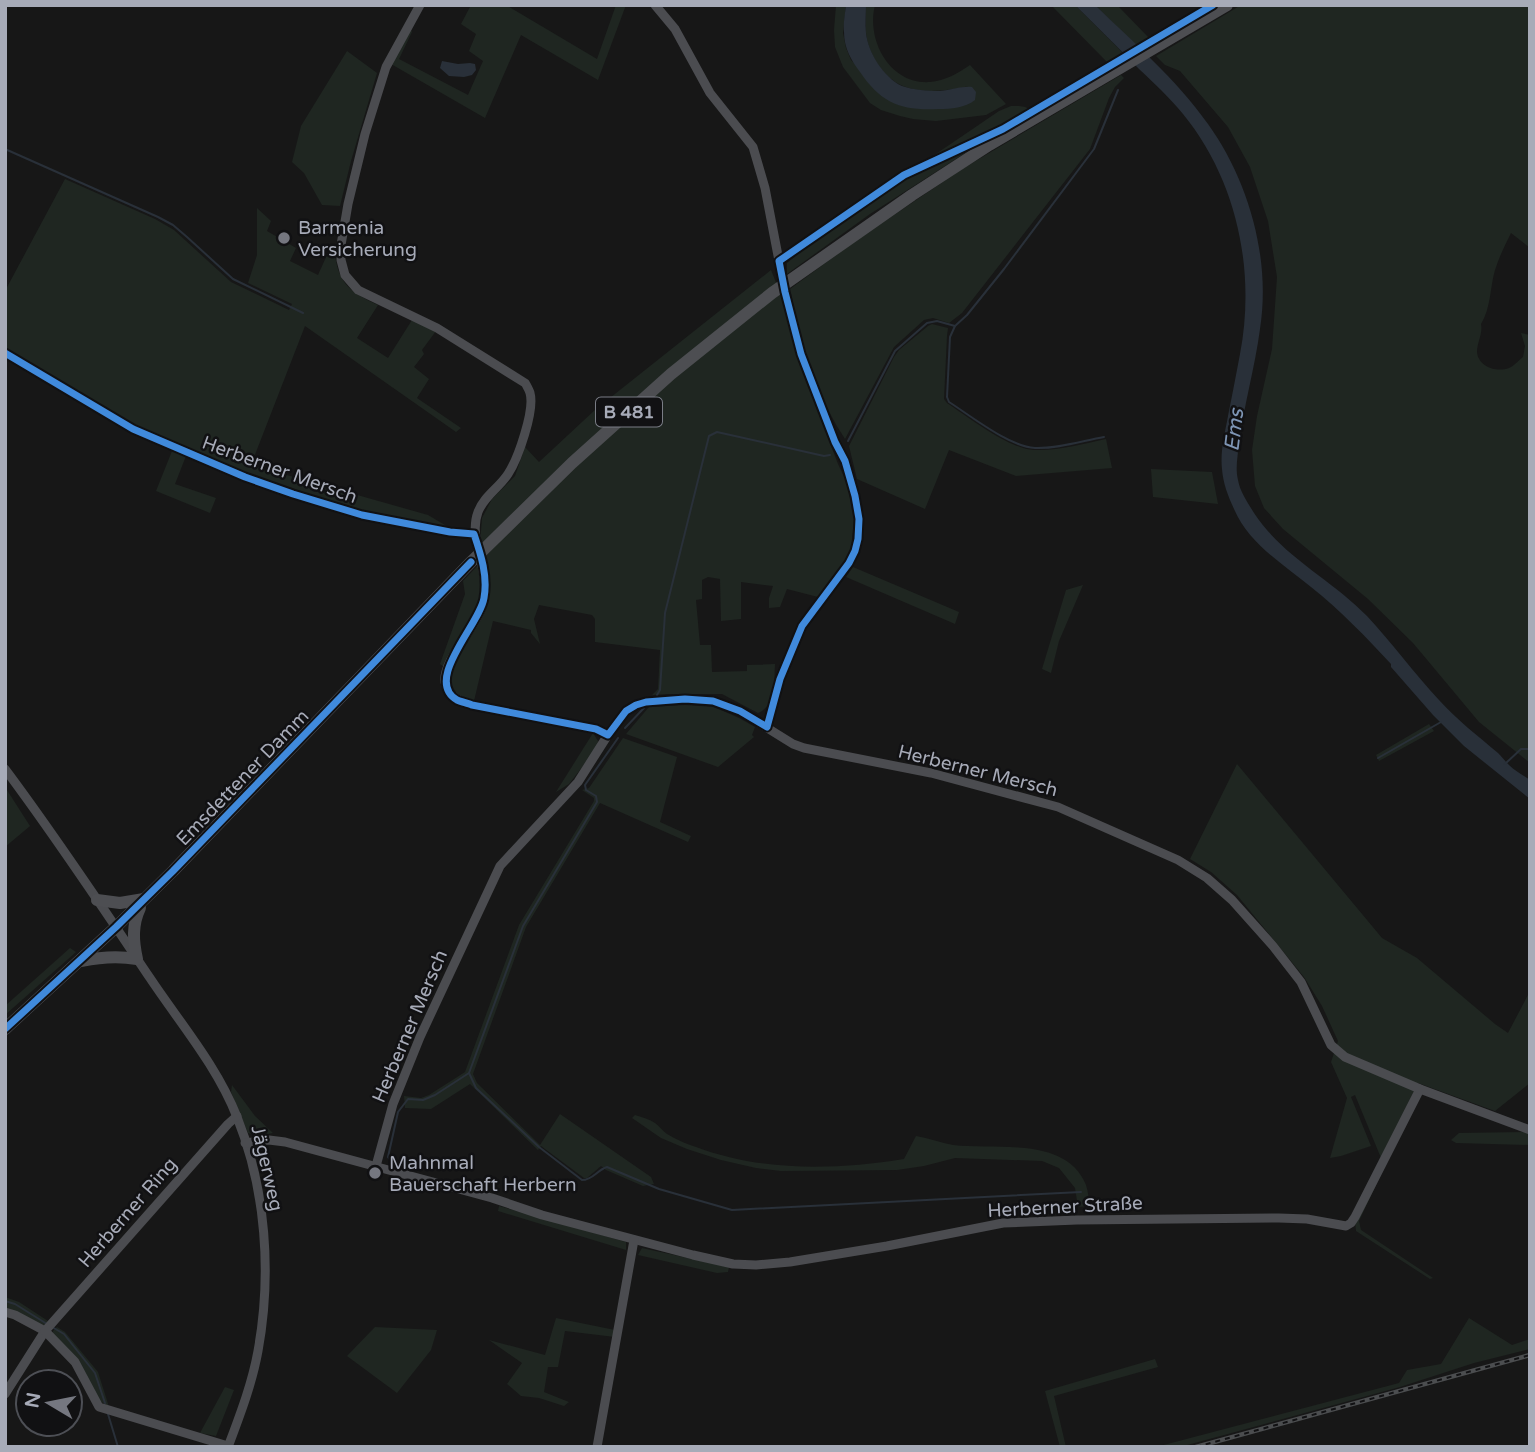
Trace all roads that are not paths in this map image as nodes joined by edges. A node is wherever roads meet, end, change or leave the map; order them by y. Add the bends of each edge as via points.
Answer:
1 (420, 5) edge
2 (655, 5) edge
3 (1227, 5) edge
4 (5, 353) edge
5 (474, 534) junction
6 (767, 727) junction
7 (608, 735) junction
8 (5, 769) edge
9 (145, 899) junction
10 (97, 900) junction
11 (116, 927) junction
12 (137, 959) junction
13 (79, 962) junction
14 (5, 1029) edge
15 (1420, 1089) junction
16 (237, 1116) junction
17 (1530, 1130) edge
18 (246, 1143) junction
19 (376, 1166) junction
20 (634, 1240) junction
21 (5, 1312) edge
22 (46, 1331) junction
23 (5, 1394) edge
24 (228, 1447) edge
25 (597, 1447) edge

1 - 5 street via 377,93 348,204 341,260 345,275 358,290 437,328 525,383 530,392 531,410 514,463 484,500
2 - 6 street via 675,29 710,93 753,147 801,354 845,461 859,519 855,551 802,626
3 - 9 main road, Emsdettener Damm / B 481 via 912,195 772,293 662,383 493,540
4 - 5 street, Herberner Mersch via 133,429 246,477 362,515
5 - 7 street via 484,571 484,597 479,616 446,674 450,693 472,705
6 - 7 street, Herberner Mersch via 713,701 685,699 636,705
6 - 15 street, Herberner Mersch via 804,748 931,773 1058,807 1178,860 1232,900 1273,946 1301,982 1331,1045 1345,1057
7 - 19 street, Herberner Mersch via 578,782 500,866 420,1037 393,1104
8 - 10 street, Jägerweg
9 - 10 main road
9 - 11 main road, Emsdettener Damm / B 481
9 - 12 main road via 134,929
10 - 11 street, Jägerweg
11 - 12 street, Jägerweg
11 - 13 main road, Emsdettener Damm / B 481
12 - 13 main road
12 - 16 street, Jägerweg via 212,1069
13 - 14 main road, Emsdettener Damm / B 481
15 - 17 street, Herberner Mersch
15 - 20 street, Herberner Straße via 1355,1217 1346,1226 1279,1218 1003,1223 756,1265 733,1264
16 - 18 street, Jägerweg
16 - 22 street, Herberner Ring
18 - 19 street, Herberner Straße via 285,1142
18 - 24 street, Jägerweg via 262,1218 265,1296 258,1352
19 - 20 street, Herberner Straße
20 - 25 street
21 - 22 street
22 - 23 street, Herberner Ring
22 - 24 street via 75,1362 99,1407

